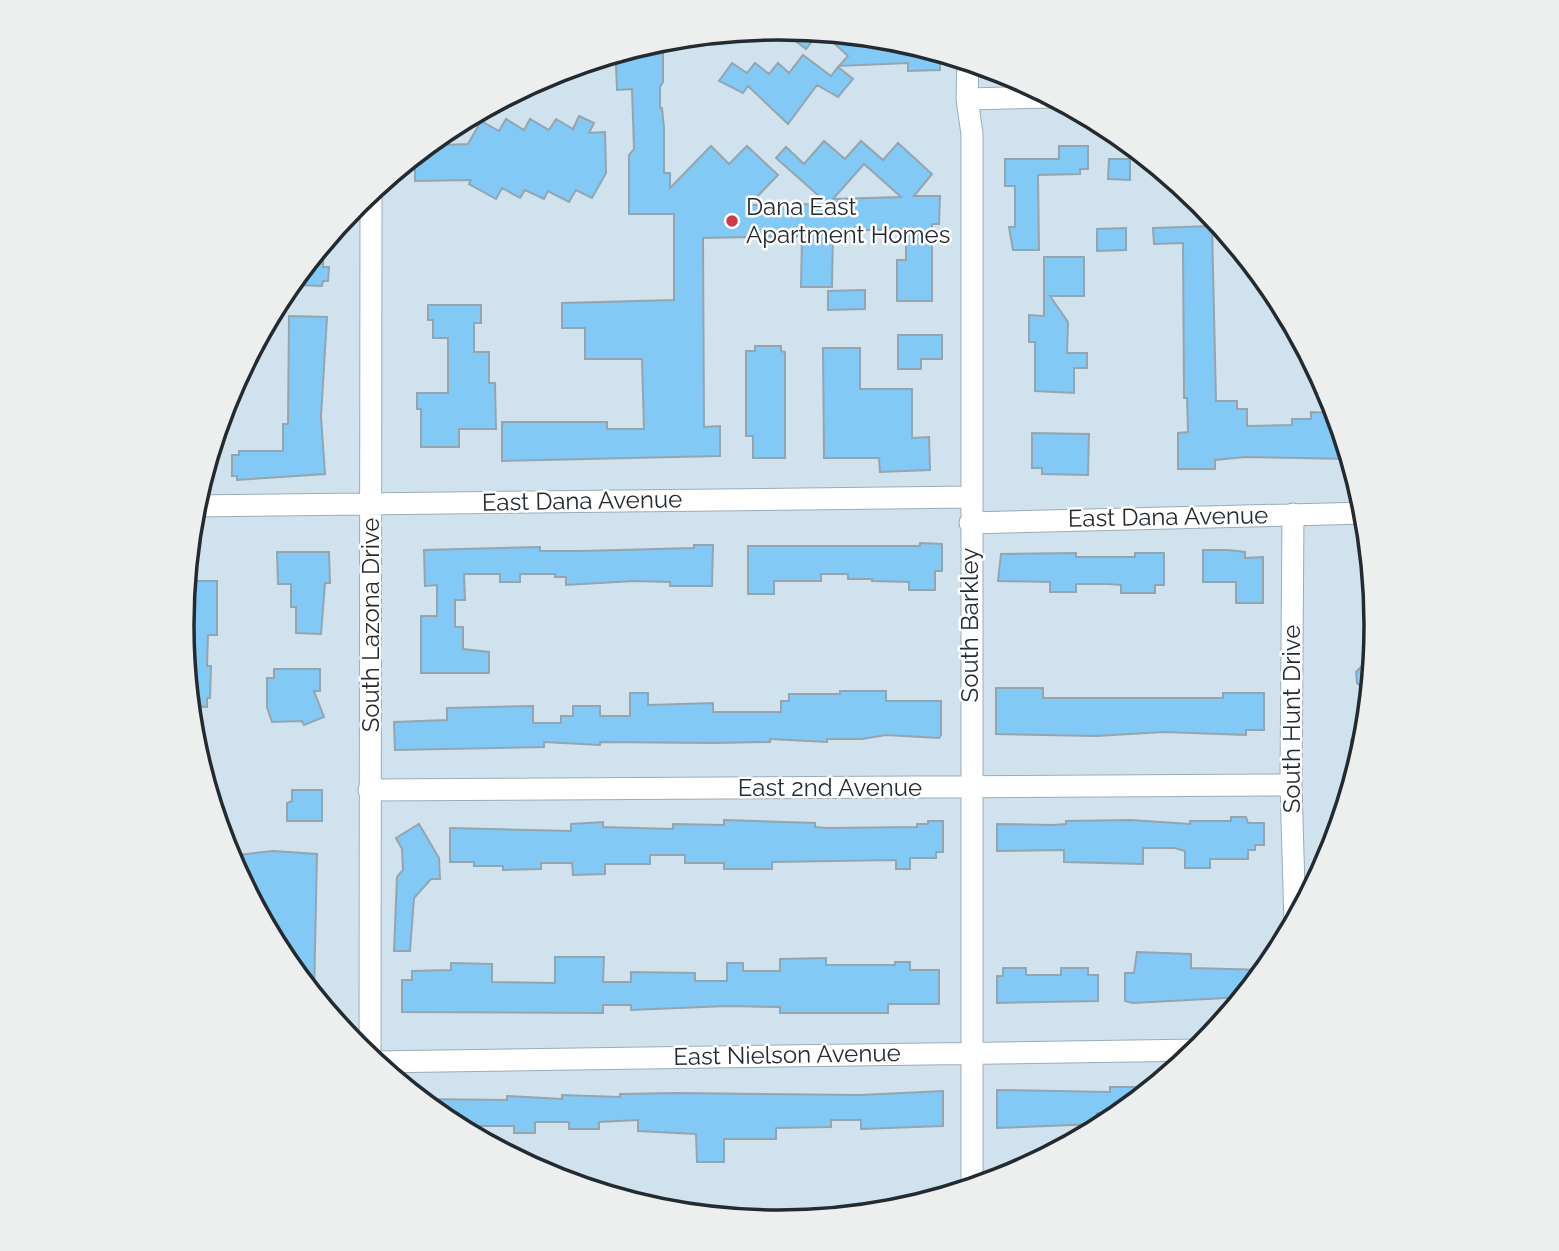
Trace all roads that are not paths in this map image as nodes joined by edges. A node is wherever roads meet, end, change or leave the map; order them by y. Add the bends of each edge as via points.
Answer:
1 (968, 71) edge
2 (1030, 98) edge
3 (967, 99) junction
4 (371, 207) edge
5 (971, 496) junction
6 (372, 504) junction
7 (206, 506) edge
8 (1354, 513) edge
9 (1293, 514) junction
10 (970, 523) junction
11 (1291, 785) junction
12 (970, 788) junction
13 (369, 790) junction
14 (1294, 902) edge
15 (372, 1045) edge
16 (1181, 1050) edge
17 (972, 1052) junction
18 (388, 1060) edge
19 (972, 1178) edge

1 - 3 street, South Barkley
2 - 3 street
3 - 5 street, South Barkley via 972,134
4 - 6 street, South Lazona Drive
5 - 6 street, East Dana Avenue
5 - 10 street, South Barkley
6 - 7 street, East Dana Avenue
6 - 13 street, South Lazona Drive
8 - 9 street, East Dana Avenue
9 - 10 street, East Dana Avenue
9 - 11 street, South Hunt Drive
10 - 12 street, South Barkley
11 - 12 street, East 2nd Avenue
11 - 14 street, South Hunt Drive
12 - 13 street, East 2nd Avenue
12 - 17 street, South Barkley
13 - 15 street, South Lazona Drive
16 - 17 street, East Nielson Avenue
17 - 18 street, East Nielson Avenue
17 - 19 street, South Barkley

